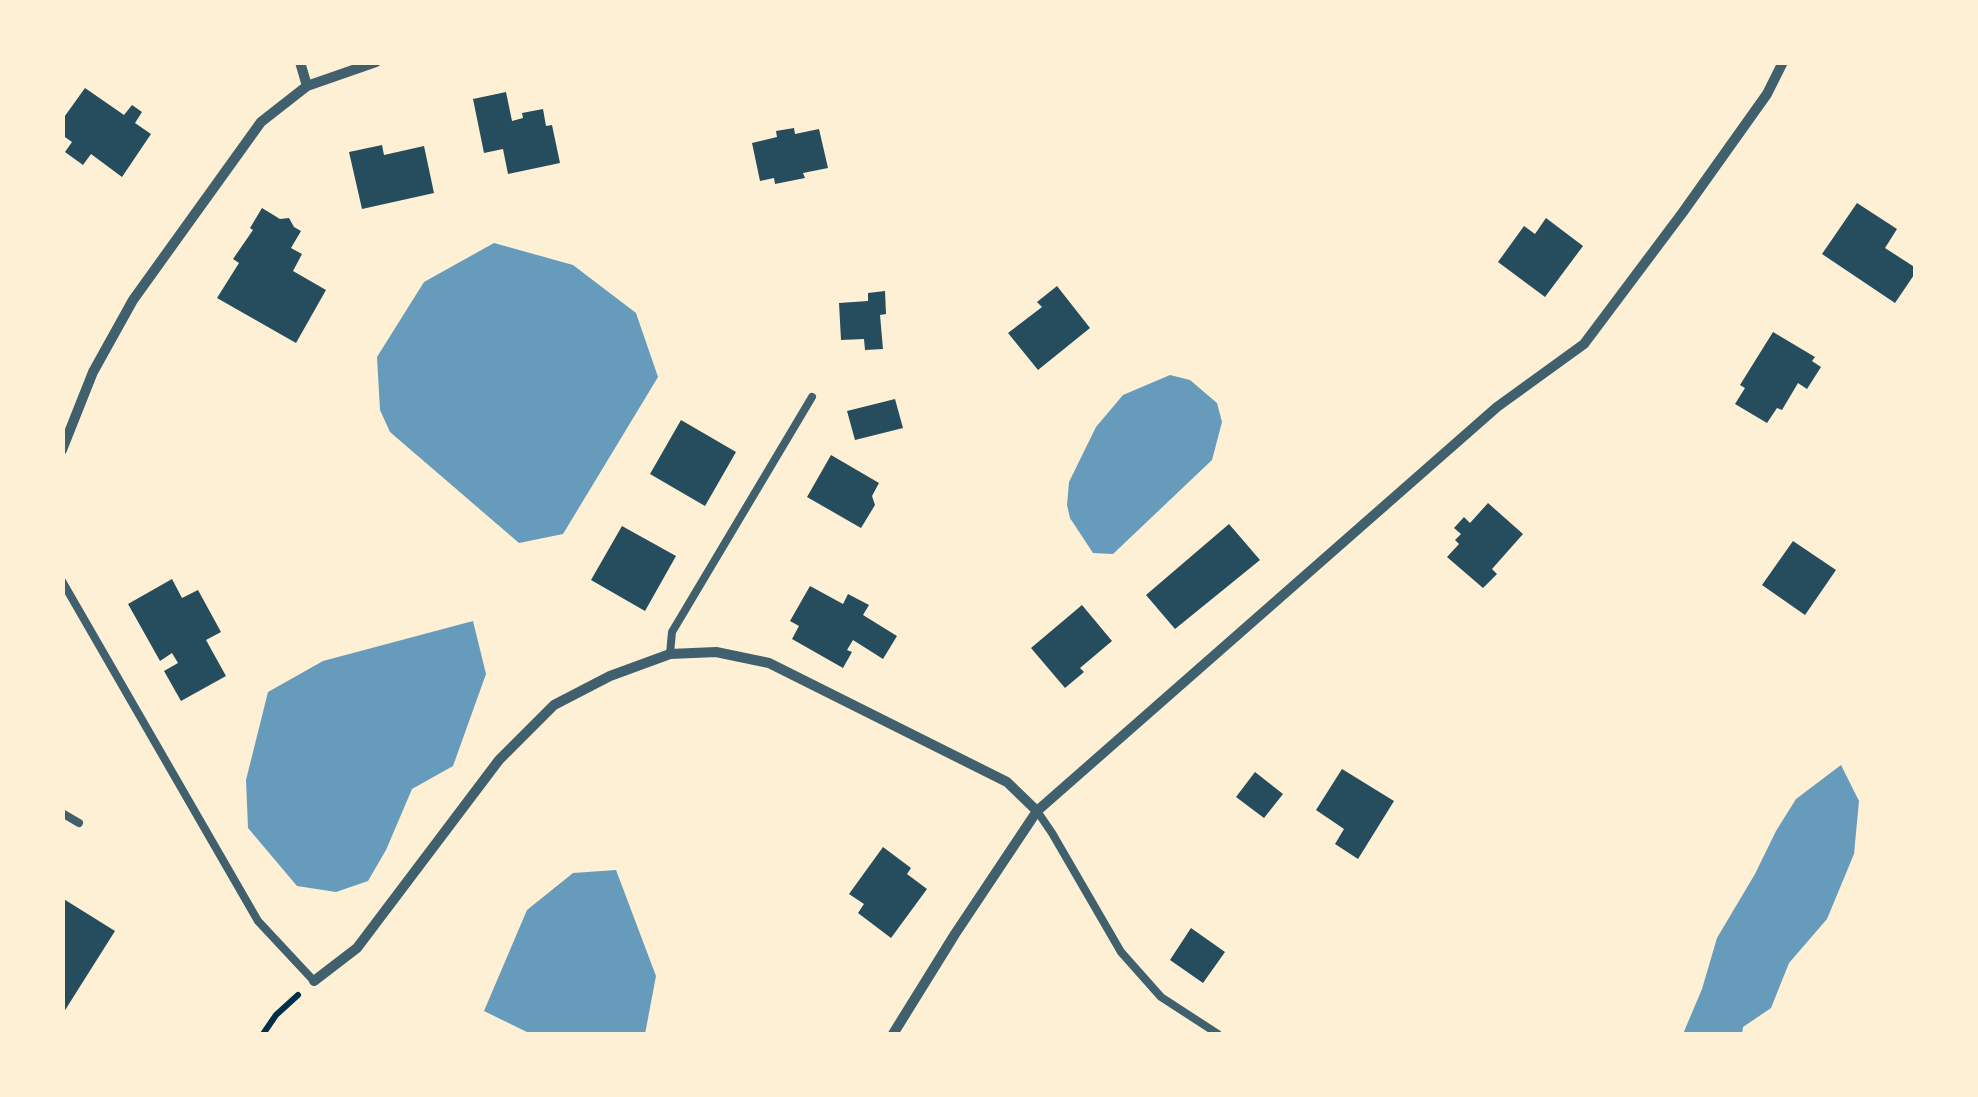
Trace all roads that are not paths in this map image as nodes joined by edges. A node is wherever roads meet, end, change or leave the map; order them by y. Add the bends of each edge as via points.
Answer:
1 (300, 62) edge
2 (376, 62) edge
3 (1783, 62) edge
4 (306, 86) junction
5 (812, 397) dead end
6 (62, 450) edge
7 (62, 581) edge
8 (670, 654) junction
9 (1037, 811) junction
10 (62, 813) edge
11 (79, 823) dead end
12 (314, 981) joint
13 (893, 1034) edge
14 (1218, 1034) edge

1 - 4 street
2 - 4 street
3 - 9 street via 1767,94 1584,344 1497,407
4 - 6 street via 262,122 134,300 93,372
5 - 8 lane via 672,632
7 - 12 lane via 258,922
8 - 9 street via 716,652 769,663 1007,782
8 - 12 street via 554,705 498,760 357,948
9 - 13 street
9 - 14 lane via 1121,952 1161,997
10 - 11 lane

